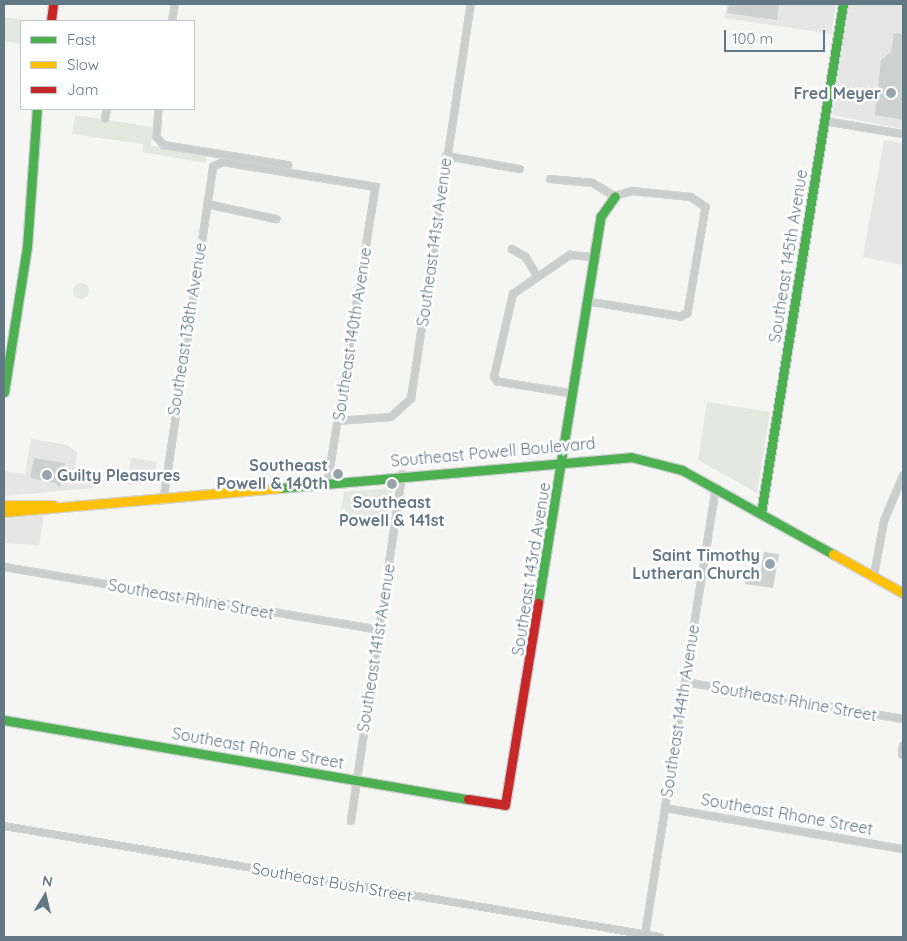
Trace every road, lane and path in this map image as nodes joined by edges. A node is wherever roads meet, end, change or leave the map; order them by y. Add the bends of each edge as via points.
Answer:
1 (54, 4) edge
2 (176, 4) edge
3 (471, 4) edge
4 (843, 4) edge
5 (51, 20) edge
6 (172, 20) edge
7 (37, 110) edge
8 (107, 110) edge
9 (159, 110) edge
10 (105, 119) dead end
11 (824, 121) junction
12 (903, 134) edge
13 (446, 156) junction
14 (288, 165) dead end
15 (520, 169) dead end
16 (550, 179) dead end
17 (376, 187) joint
18 (615, 196) junction
19 (207, 204) junction
20 (276, 218) dead end
21 (512, 248) dead end
22 (594, 257) junction
23 (537, 275) junction
24 (588, 302) junction
25 (4, 392) edge
26 (573, 394) junction
27 (337, 421) junction
28 (563, 461) junction
29 (402, 475) junction
30 (903, 476) edge
31 (328, 482) junction
32 (716, 488) junction
33 (164, 496) junction
34 (4, 505) edge
35 (53, 505) junction
36 (4, 512) edge
37 (760, 513) junction
38 (4, 567) edge
39 (874, 576) junction
40 (903, 593) edge
41 (379, 630) junction
42 (685, 682) junction
43 (903, 719) edge
44 (4, 720) edge
45 (903, 746) edge
46 (902, 755) dead end
47 (356, 780) junction
48 (507, 802) joint
49 (665, 808) junction
50 (350, 821) dead end
51 (4, 826) edge
52 (903, 849) edge
53 (645, 935) junction
54 (660, 937) edge

1 - 5 street
2 - 6 street
3 - 13 street, Southeast 141st Avenue
4 - 11 street, Southeast 145th Avenue
7 - 25 street via 27,247
8 - 10 street
9 - 14 street via 159,142
11 - 12 street
11 - 37 street, Southeast 145th Avenue
13 - 15 street
13 - 27 street, Southeast 141st Avenue via 411,399 391,417
16 - 18 street via 592,183
17 - 19 street, Southeast 138th Avenue via 216,163
17 - 27 street, Southeast 140th Avenue
18 - 22 street, Southeast 143rd Avenue via 601,216
18 - 24 street via 632,191 690,197 706,207 691,307 682,317
19 - 20 street
19 - 33 street, Southeast 138th Avenue
21 - 23 street via 526,257
22 - 23 street via 570,256
22 - 24 street, Southeast 143rd Avenue
23 - 26 street via 507,302 494,377 498,382
24 - 26 street, Southeast 143rd Avenue
26 - 28 street, Southeast 143rd Avenue
27 - 31 street, Southeast 140th Avenue
28 - 29 street, Southeast Powell Boulevard
28 - 32 street, Southeast Powell Boulevard via 641,458 667,464
28 - 48 street, Southeast 143rd Avenue
29 - 31 street, Southeast Powell Boulevard
29 - 41 street, Southeast 141st Avenue
30 - 39 street via 884,521
31 - 33 street, Southeast Powell Boulevard
32 - 37 street, Southeast Powell Boulevard
32 - 42 street, Southeast 144th Avenue
33 - 35 street, Southeast Powell Boulevard
34 - 35 street, Southeast Powell Boulevard
35 - 36 street, Southeast Powell Boulevard
37 - 39 street, Southeast Powell Boulevard
38 - 41 street, Southeast Rhine Street
39 - 40 street, Southeast Powell Boulevard
41 - 47 street, Southeast 141st Avenue
42 - 43 street, Southeast Rhine Street
42 - 49 street, Southeast 144th Avenue
44 - 47 street, Southeast Rhone Street
45 - 46 street
47 - 48 street, Southeast Rhone Street via 495,805
47 - 50 street, Southeast 141st Avenue
49 - 52 street, Southeast Rhone Street
49 - 53 street, Southeast 144th Avenue
51 - 53 street, Southeast Bush Street
53 - 54 street, Southeast Bush Street

